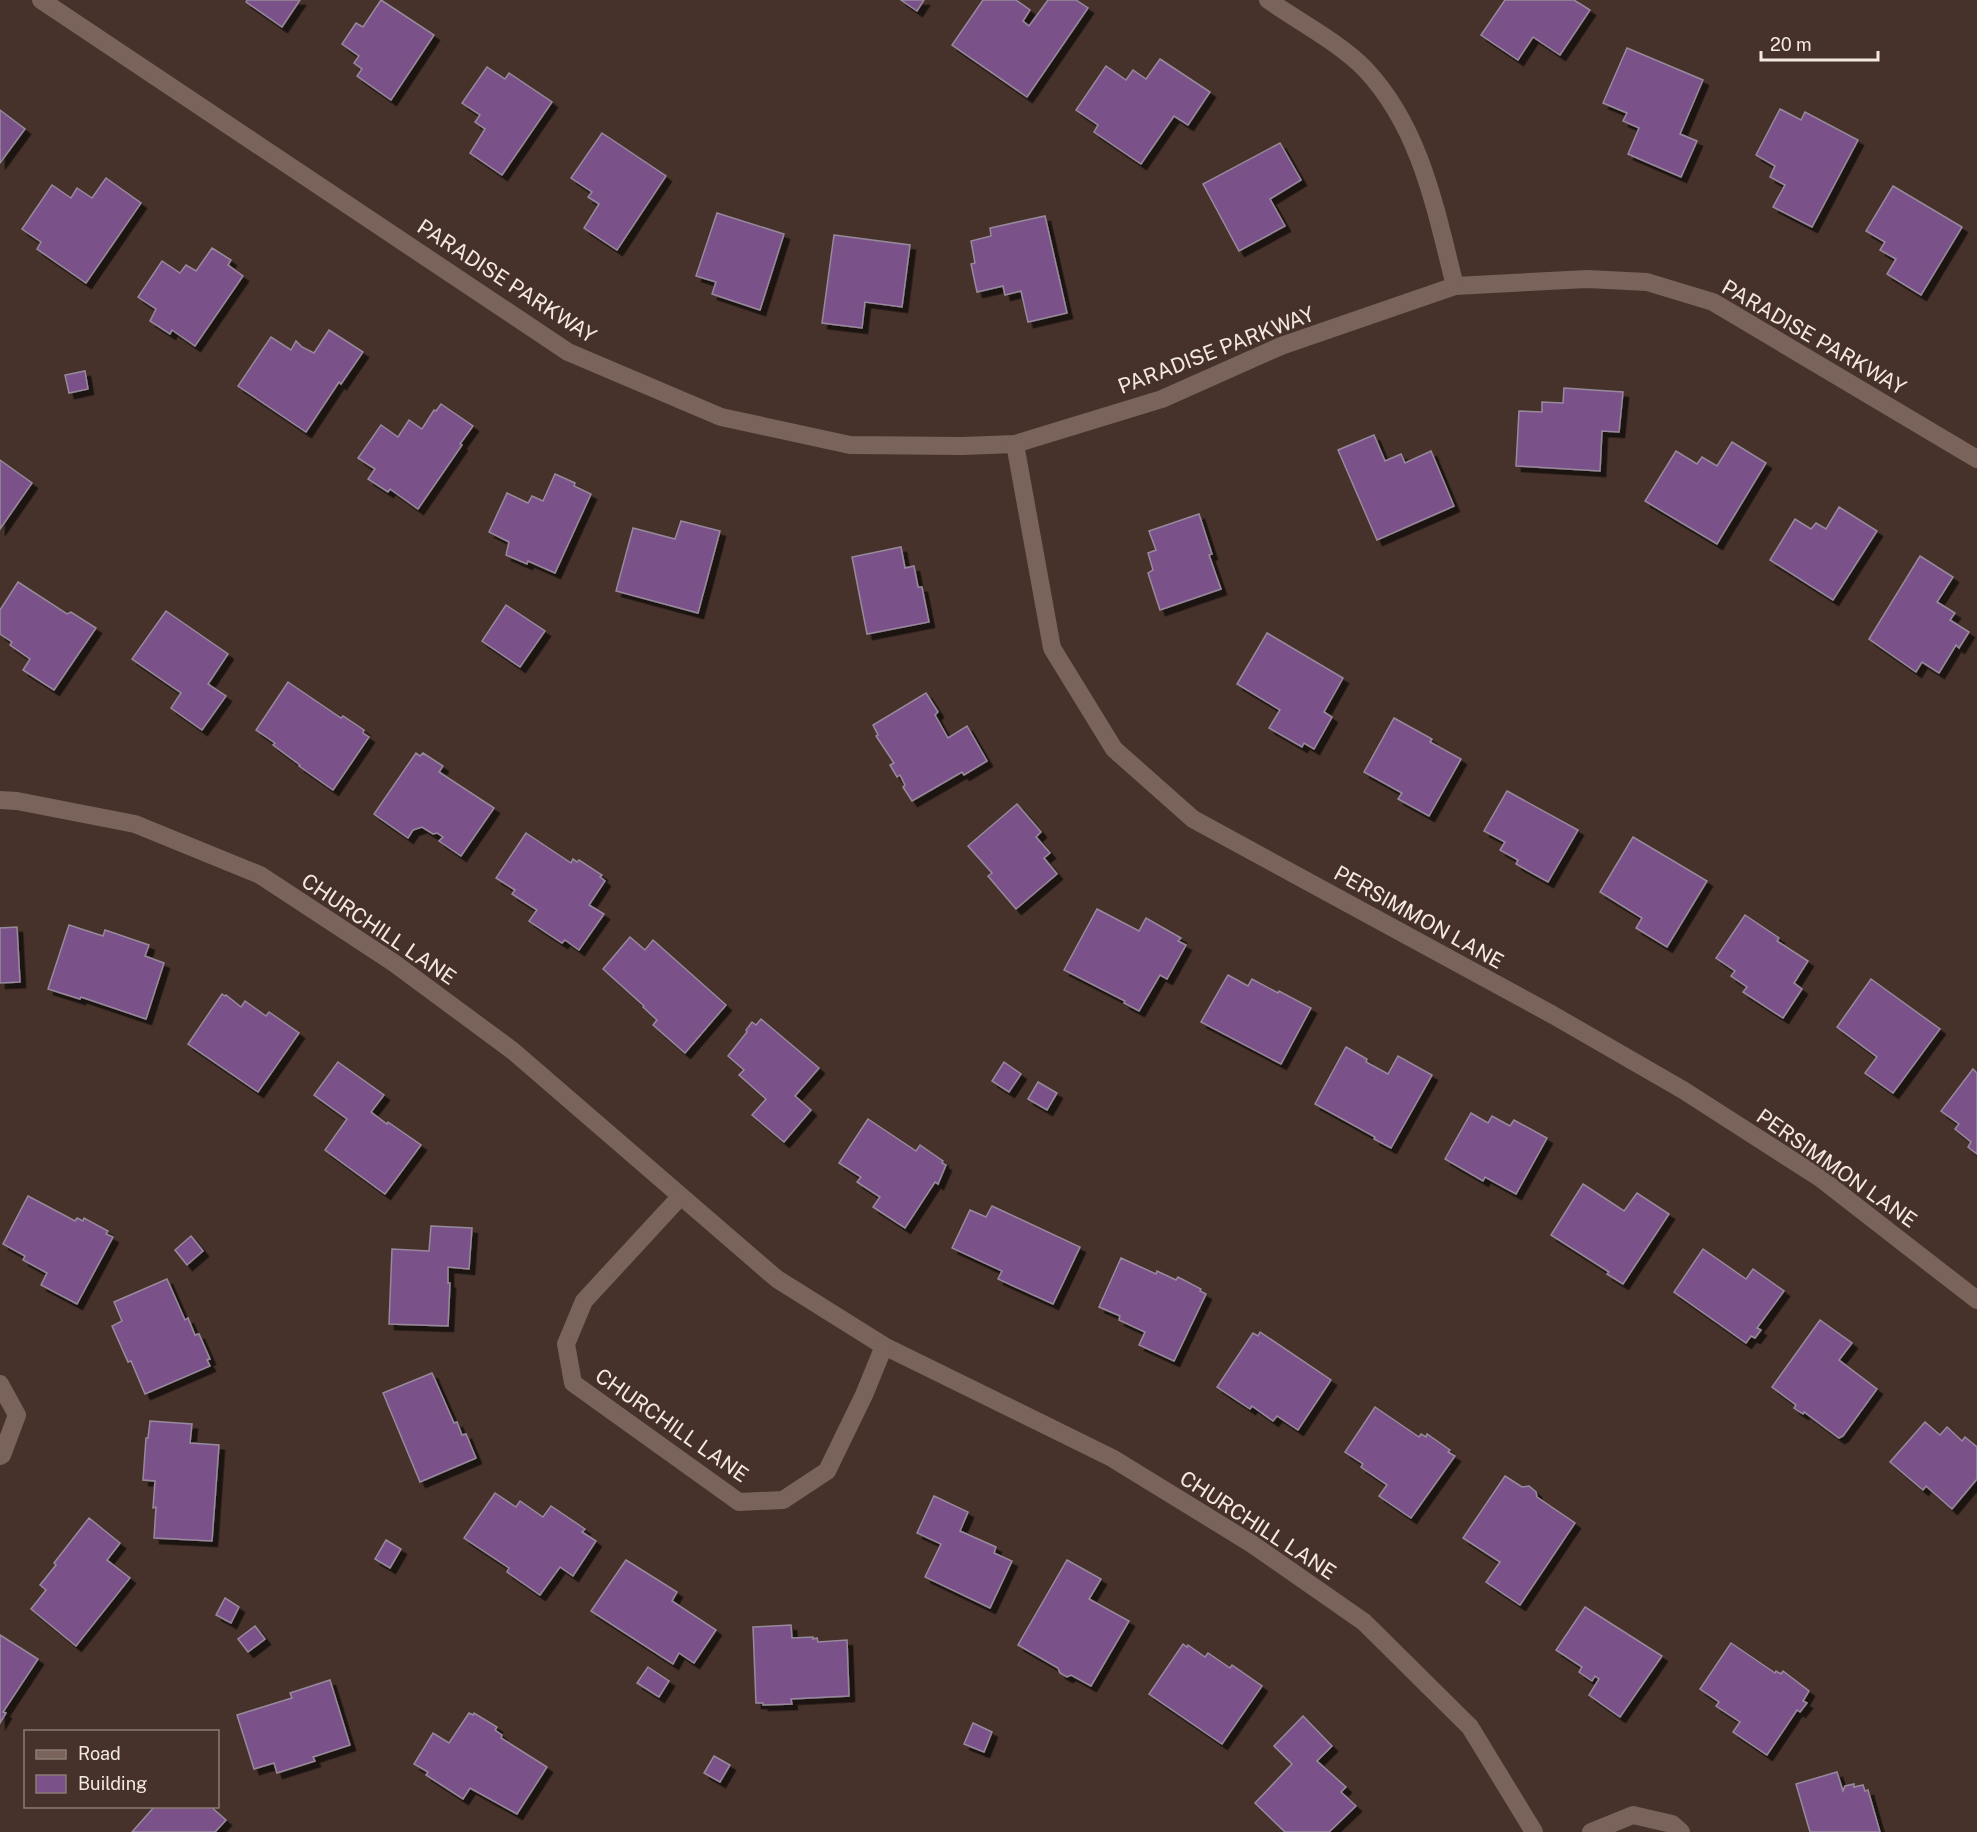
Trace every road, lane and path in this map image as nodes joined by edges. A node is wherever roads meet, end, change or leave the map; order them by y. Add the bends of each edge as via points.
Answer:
1 (41, 0) edge
2 (1268, 0) edge
3 (1455, 286) junction
4 (1015, 444) junction
5 (1977, 459) edge
6 (0, 800) edge
7 (680, 1197) junction
8 (1977, 1300) edge
9 (884, 1346) junction
10 (0, 1384) edge
11 (0, 1456) edge
12 (1534, 1832) edge
13 (1591, 1832) edge
14 (1681, 1832) edge

1 - 4 street, PARADISE PARKWAY via 568,351 721,417 850,445
2 - 3 street via 1365,69 1399,115 1429,185
3 - 4 street, PARADISE PARKWAY via 1281,346 1162,399
3 - 5 street, PARADISE PARKWAY via 1615,280 1647,282 1713,302
4 - 8 street, PERSIMMON LANE via 1052,648 1114,749 1193,819 1683,1090 1820,1178
6 - 7 street, CHURCHILL LANE via 135,824 260,875 394,963 513,1051
7 - 9 street, CHURCHILL LANE via 777,1279
7 - 9 street, CHURCHILL LANE via 584,1301 566,1344 573,1383 739,1502 783,1500 827,1471
9 - 12 street, CHURCHILL LANE via 1112,1458 1252,1544 1364,1622 1470,1727
10 - 11 street via 17,1416
13 - 14 street via 1633,1815 1672,1824

